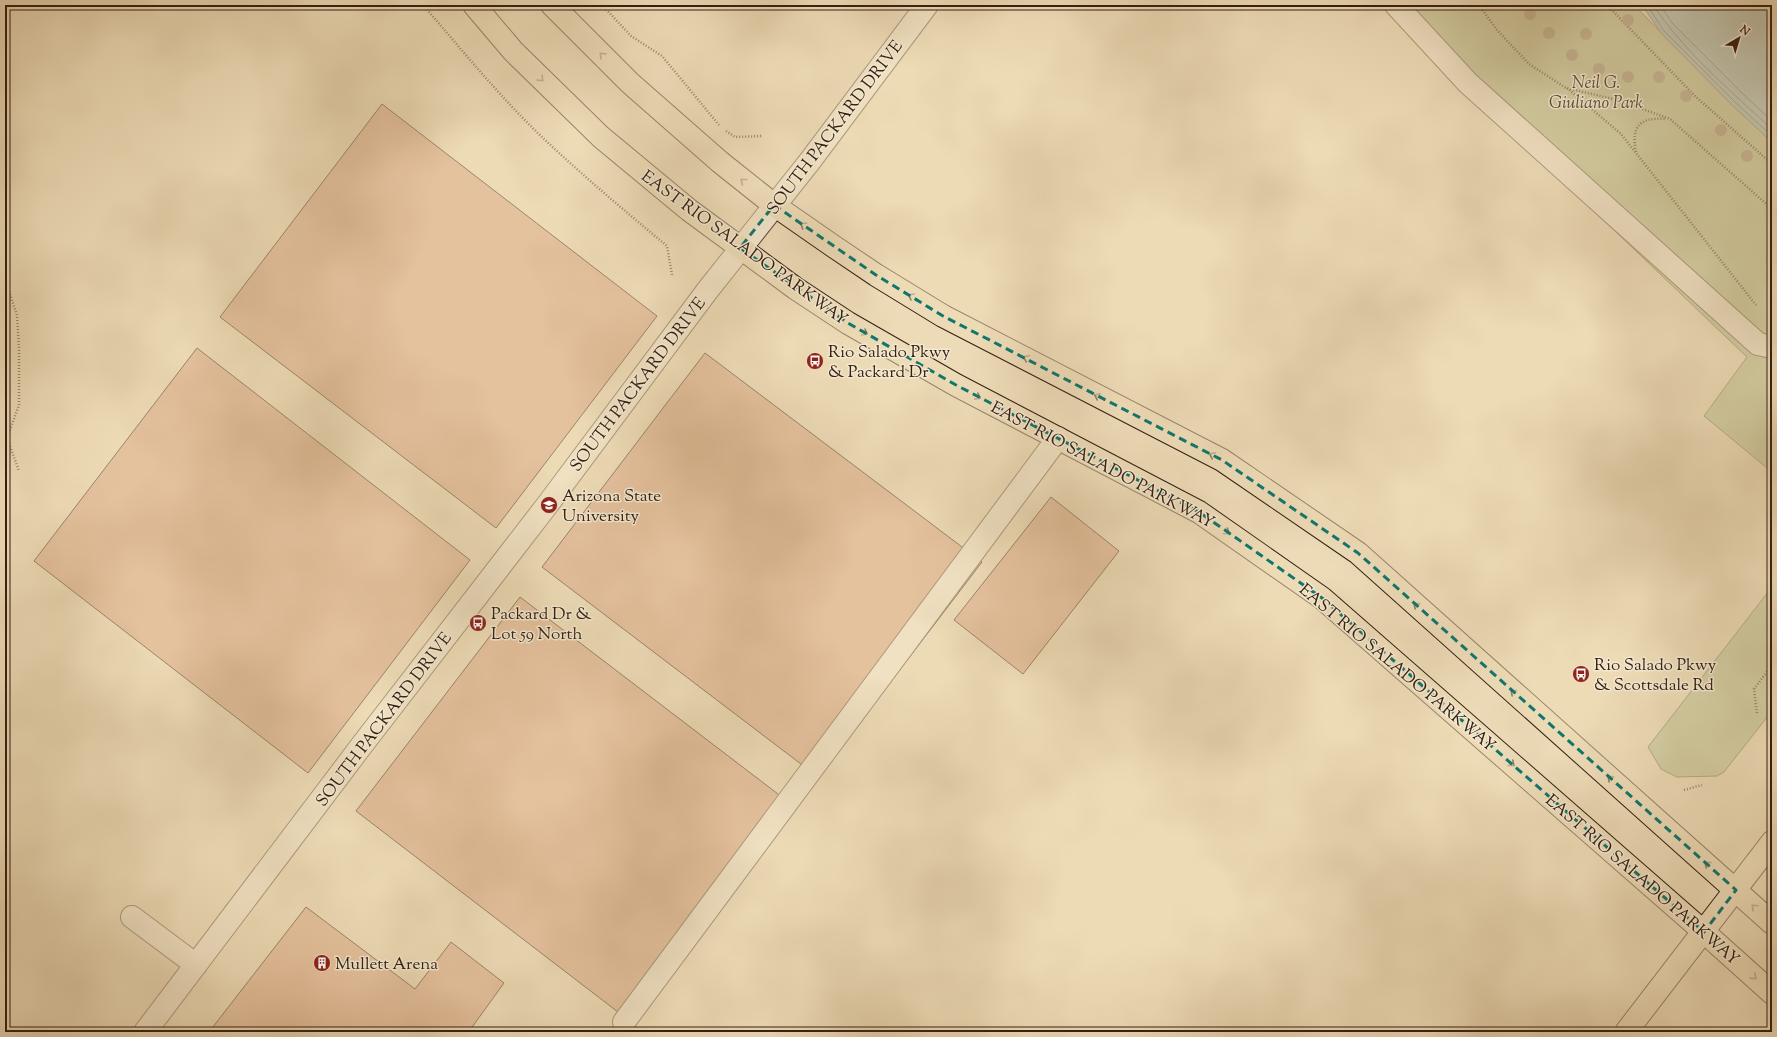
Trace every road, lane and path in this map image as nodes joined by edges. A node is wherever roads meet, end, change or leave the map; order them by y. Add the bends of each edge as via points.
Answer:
1 (424, 5) edge
2 (474, 5) edge
3 (552, 5) edge
4 (602, 5) edge
5 (927, 5) edge
6 (1396, 5) edge
7 (1479, 5) edge
8 (1607, 5) edge
9 (1566, 88) junction
10 (1670, 119) junction
11 (763, 136) dead end
12 (1636, 152) junction
13 (1772, 164) edge
14 (774, 205) junction
15 (1772, 209) edge
16 (740, 248) junction
17 (672, 275) dead end
18 (5, 280) edge
19 (1757, 307) dead end
20 (1772, 347) edge
21 (1058, 438) junction
22 (19, 471) dead end
23 (1772, 665) edge
24 (1757, 713) dead end
25 (1702, 785) dead end
26 (1684, 790) dead end
27 (1772, 842) edge
28 (1736, 890) junction
29 (132, 917) dead end
30 (1772, 923) edge
31 (1704, 932) junction
32 (196, 965) junction
33 (1772, 993) edge
34 (624, 1022) dead end
35 (145, 1032) edge
36 (1626, 1032) edge

1 - 17 path via 542,137 667,246
2 -> 16 main road, EAST RIO SALADO PARKWAY via 513,51 601,137
14 -> 3 main road via 720,162 630,83
4 - 11 path via 631,36 662,56 722,128 735,137
5 - 14 street, SOUTH PACKARD DRIVE
6 - 20 street via 1474,88 1758,344
7 - 9 path via 1497,30 1529,64
8 - 13 path via 1695,96
9 - 10 path via 1618,100
9 - 12 path via 1621,134
10 - 12 path via 1650,118 1641,122 1635,133
10 - 15 path
12 - 19 path
14 - 16 street, SOUTH PACKARD DRIVE
28 -> 14 main road via 1358,553 1222,460 943,316 876,275
16 -> 21 main road, EAST RIO SALADO PARKWAY via 848,323 956,385
16 - 32 street, SOUTH PACKARD DRIVE
18 - 22 path via 17,315 19,349 19,405 7,438
21 -> 31 main road, EAST RIO SALADO PARKWAY via 1199,512 1322,598
21 - 34 street
23 - 24 path via 1754,689
25 - 26 path
27 - 28 main road
30 -> 28 main road
28 - 31 main road
29 - 32 street
31 -> 33 main road, EAST RIO SALADO PARKWAY
31 - 36 main road
32 - 35 street, SOUTH PACKARD DRIVE

